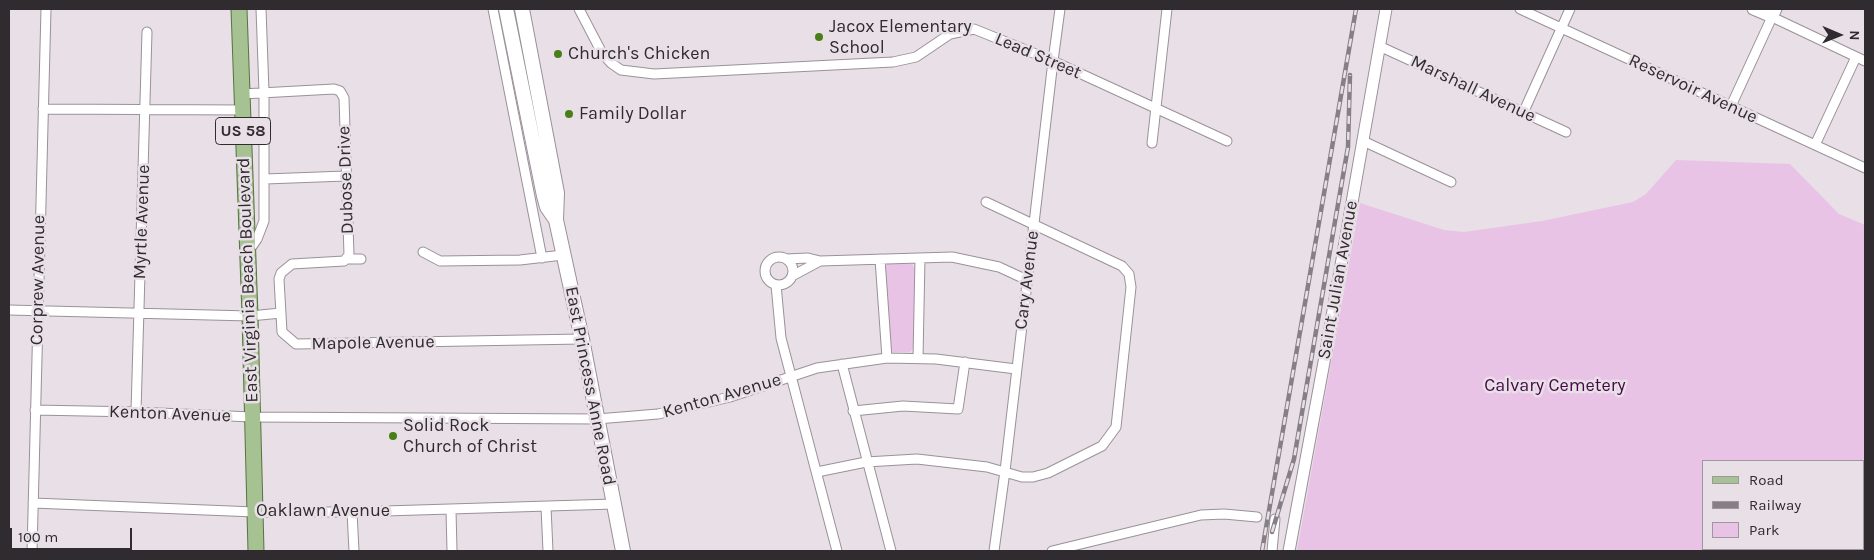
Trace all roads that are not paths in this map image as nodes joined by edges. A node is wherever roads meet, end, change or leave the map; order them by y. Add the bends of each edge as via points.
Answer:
1 (46, 9) edge
2 (239, 9) edge
3 (261, 9) edge
4 (494, 9) edge
5 (506, 9) edge
6 (522, 9) edge
7 (579, 9) edge
8 (1060, 9) edge
9 (1167, 9) edge
10 (1386, 9) edge
11 (1520, 9) edge
12 (1570, 9) edge
13 (1753, 9) edge
14 (1774, 13) edge
15 (1561, 28) junction
16 (147, 32) dead end
17 (1379, 46) junction
18 (1856, 57) junction
19 (1053, 61) junction
20 (1865, 62) edge
21 (264, 92) junction
22 (242, 94) junction
23 (1731, 106) junction
24 (43, 109) junction
25 (1156, 109) junction
26 (145, 110) junction
27 (242, 110) junction
28 (1524, 112) junction
29 (1566, 132) dead end
30 (1227, 141) dead end
31 (1362, 141) junction
32 (1152, 144) dead end
33 (1815, 145) junction
34 (1865, 168) edge
35 (346, 176) junction
36 (265, 179) junction
37 (1452, 182) dead end
38 (986, 202) dead end
39 (556, 220) junction
40 (1034, 224) junction
41 (248, 252) junction
42 (423, 252) dead end
43 (563, 255) junction
44 (361, 258) dead end
45 (542, 258) junction
46 (920, 258) junction
47 (347, 259) junction
48 (786, 259) junction
49 (880, 259) junction
50 (820, 261) junction
51 (792, 276) junction
52 (1027, 280) junction
53 (776, 284) junction
54 (9, 310) edge
55 (37, 311) junction
56 (281, 313) junction
57 (139, 314) junction
58 (250, 316) junction
59 (582, 339) junction
60 (886, 358) junction
61 (918, 358) junction
62 (965, 362) junction
63 (842, 364) junction
64 (1016, 369) junction
65 (791, 376) junction
66 (35, 410) junction
67 (853, 411) junction
68 (136, 412) junction
69 (252, 417) junction
70 (597, 419) junction
71 (866, 462) junction
72 (1005, 471) junction
73 (817, 472) junction
74 (33, 503) junction
75 (614, 504) junction
76 (546, 507) junction
77 (451, 510) junction
78 (255, 512) junction
79 (352, 512) junction
80 (1257, 517) dead end
81 (1275, 519) dead end
82 (32, 551) edge
83 (256, 551) edge
84 (354, 551) edge
85 (452, 551) edge
86 (548, 551) edge
87 (623, 551) edge
88 (837, 551) edge
89 (891, 551) edge
90 (994, 551) edge
91 (1052, 551) edge
92 (1272, 551) edge
93 (1289, 551) edge

1 - 24 street, Corprew Avenue
2 - 22 main road, East Virginia Beach Boulevard / US 58
3 - 21 street
4 - 45 street
5 - 39 main road, East Princess Anne Road via 544,196
6 - 39 main road, East Princess Anne Road via 557,193
7 - 19 street, Lead Street via 602,53 621,70 635,73 893,62 916,57 950,34 974,29
8 - 19 street, Cary Avenue
9 - 25 street
10 - 17 street, Saint Julian Avenue
11 - 15 street, Reservoir Avenue
12 - 15 street
13 - 14 street
14 - 18 street
14 - 23 street
15 - 23 street, Reservoir Avenue
15 - 28 street
16 - 26 street, Myrtle Avenue
17 - 28 street, Marshall Avenue
17 - 31 street, Saint Julian Avenue
18 - 20 street
18 - 33 street
19 - 25 street, Lead Street
19 - 40 street, Cary Avenue
21 - 22 street, Dubose Drive
21 - 35 street, Dubose Drive via 340,91 344,98
21 - 36 street
22 - 27 main road, East Virginia Beach Boulevard / US 58
23 - 33 street, Reservoir Avenue
24 - 26 street
24 - 55 street, Corprew Avenue
25 - 30 street, Lead Street
25 - 32 street
26 - 27 street
26 - 57 street, Myrtle Avenue
27 - 41 main road, East Virginia Beach Boulevard / US 58
28 - 29 street, Marshall Avenue
31 - 37 street
31 - 93 street, Saint Julian Avenue
33 - 34 street, Reservoir Avenue
35 - 36 street
35 - 47 street, Dubose Drive
36 - 41 street via 264,221
38 - 40 street
39 - 43 main road, East Princess Anne Road
40 - 52 street, Cary Avenue
40 - 72 street via 1122,266 1130,274 1120,404 1116,427 1102,446 1033,477
41 - 58 main road, East Virginia Beach Boulevard / US 58
42 - 45 street via 440,261
43 - 45 street
43 - 59 main road, East Princess Anne Road
44 - 47 street
46 - 49 street
46 - 52 street via 952,257 999,267
46 - 61 street
47 - 56 street, Dubose Drive via 292,264 284,269 280,279
48 - 50 street
48 - 51 street via 792,268
48 - 53 street via 774,258 766,266 766,278
49 - 50 street
49 - 60 street
50 - 51 street
51 - 53 street via 787,282
52 - 64 street, Cary Avenue
53 - 65 street via 781,338
54 - 55 street
55 - 57 street
55 - 66 street, Corprew Avenue
56 - 58 street
56 - 59 street, Mapole Avenue via 282,332 296,344
57 - 58 street
57 - 68 street, Myrtle Avenue
58 - 69 main road, East Virginia Beach Boulevard / US 58
59 - 70 main road, East Princess Anne Road
60 - 61 street, Kenton Avenue
60 - 63 street, Kenton Avenue
61 - 62 street, Kenton Avenue
62 - 64 street, Kenton Avenue
62 - 67 street via 958,409 903,406
63 - 65 street, Kenton Avenue
63 - 67 street
64 - 72 street, Cary Avenue
65 - 70 street, Kenton Avenue via 698,406 658,414
65 - 73 street
66 - 68 street, Kenton Avenue
66 - 74 street, Corprew Avenue
67 - 71 street
68 - 69 street, Kenton Avenue
69 - 70 street, Kenton Avenue
69 - 78 main road, East Virginia Beach Boulevard / US 58
70 - 75 main road, East Princess Anne Road
71 - 72 street via 917,459
71 - 73 street
71 - 89 street
72 - 90 street, Cary Avenue
73 - 88 street
74 - 78 street, Oaklawn Avenue
74 - 82 street, Corprew Avenue
75 - 76 street, Oaklawn Avenue
75 - 87 main road, East Princess Anne Road
76 - 77 street, Oaklawn Avenue
76 - 86 street
77 - 79 street, Oaklawn Avenue
77 - 85 street
78 - 79 street, Oaklawn Avenue
78 - 83 main road, East Virginia Beach Boulevard / US 58
79 - 84 street
80 - 91 street via 1201,515
81 - 92 street

